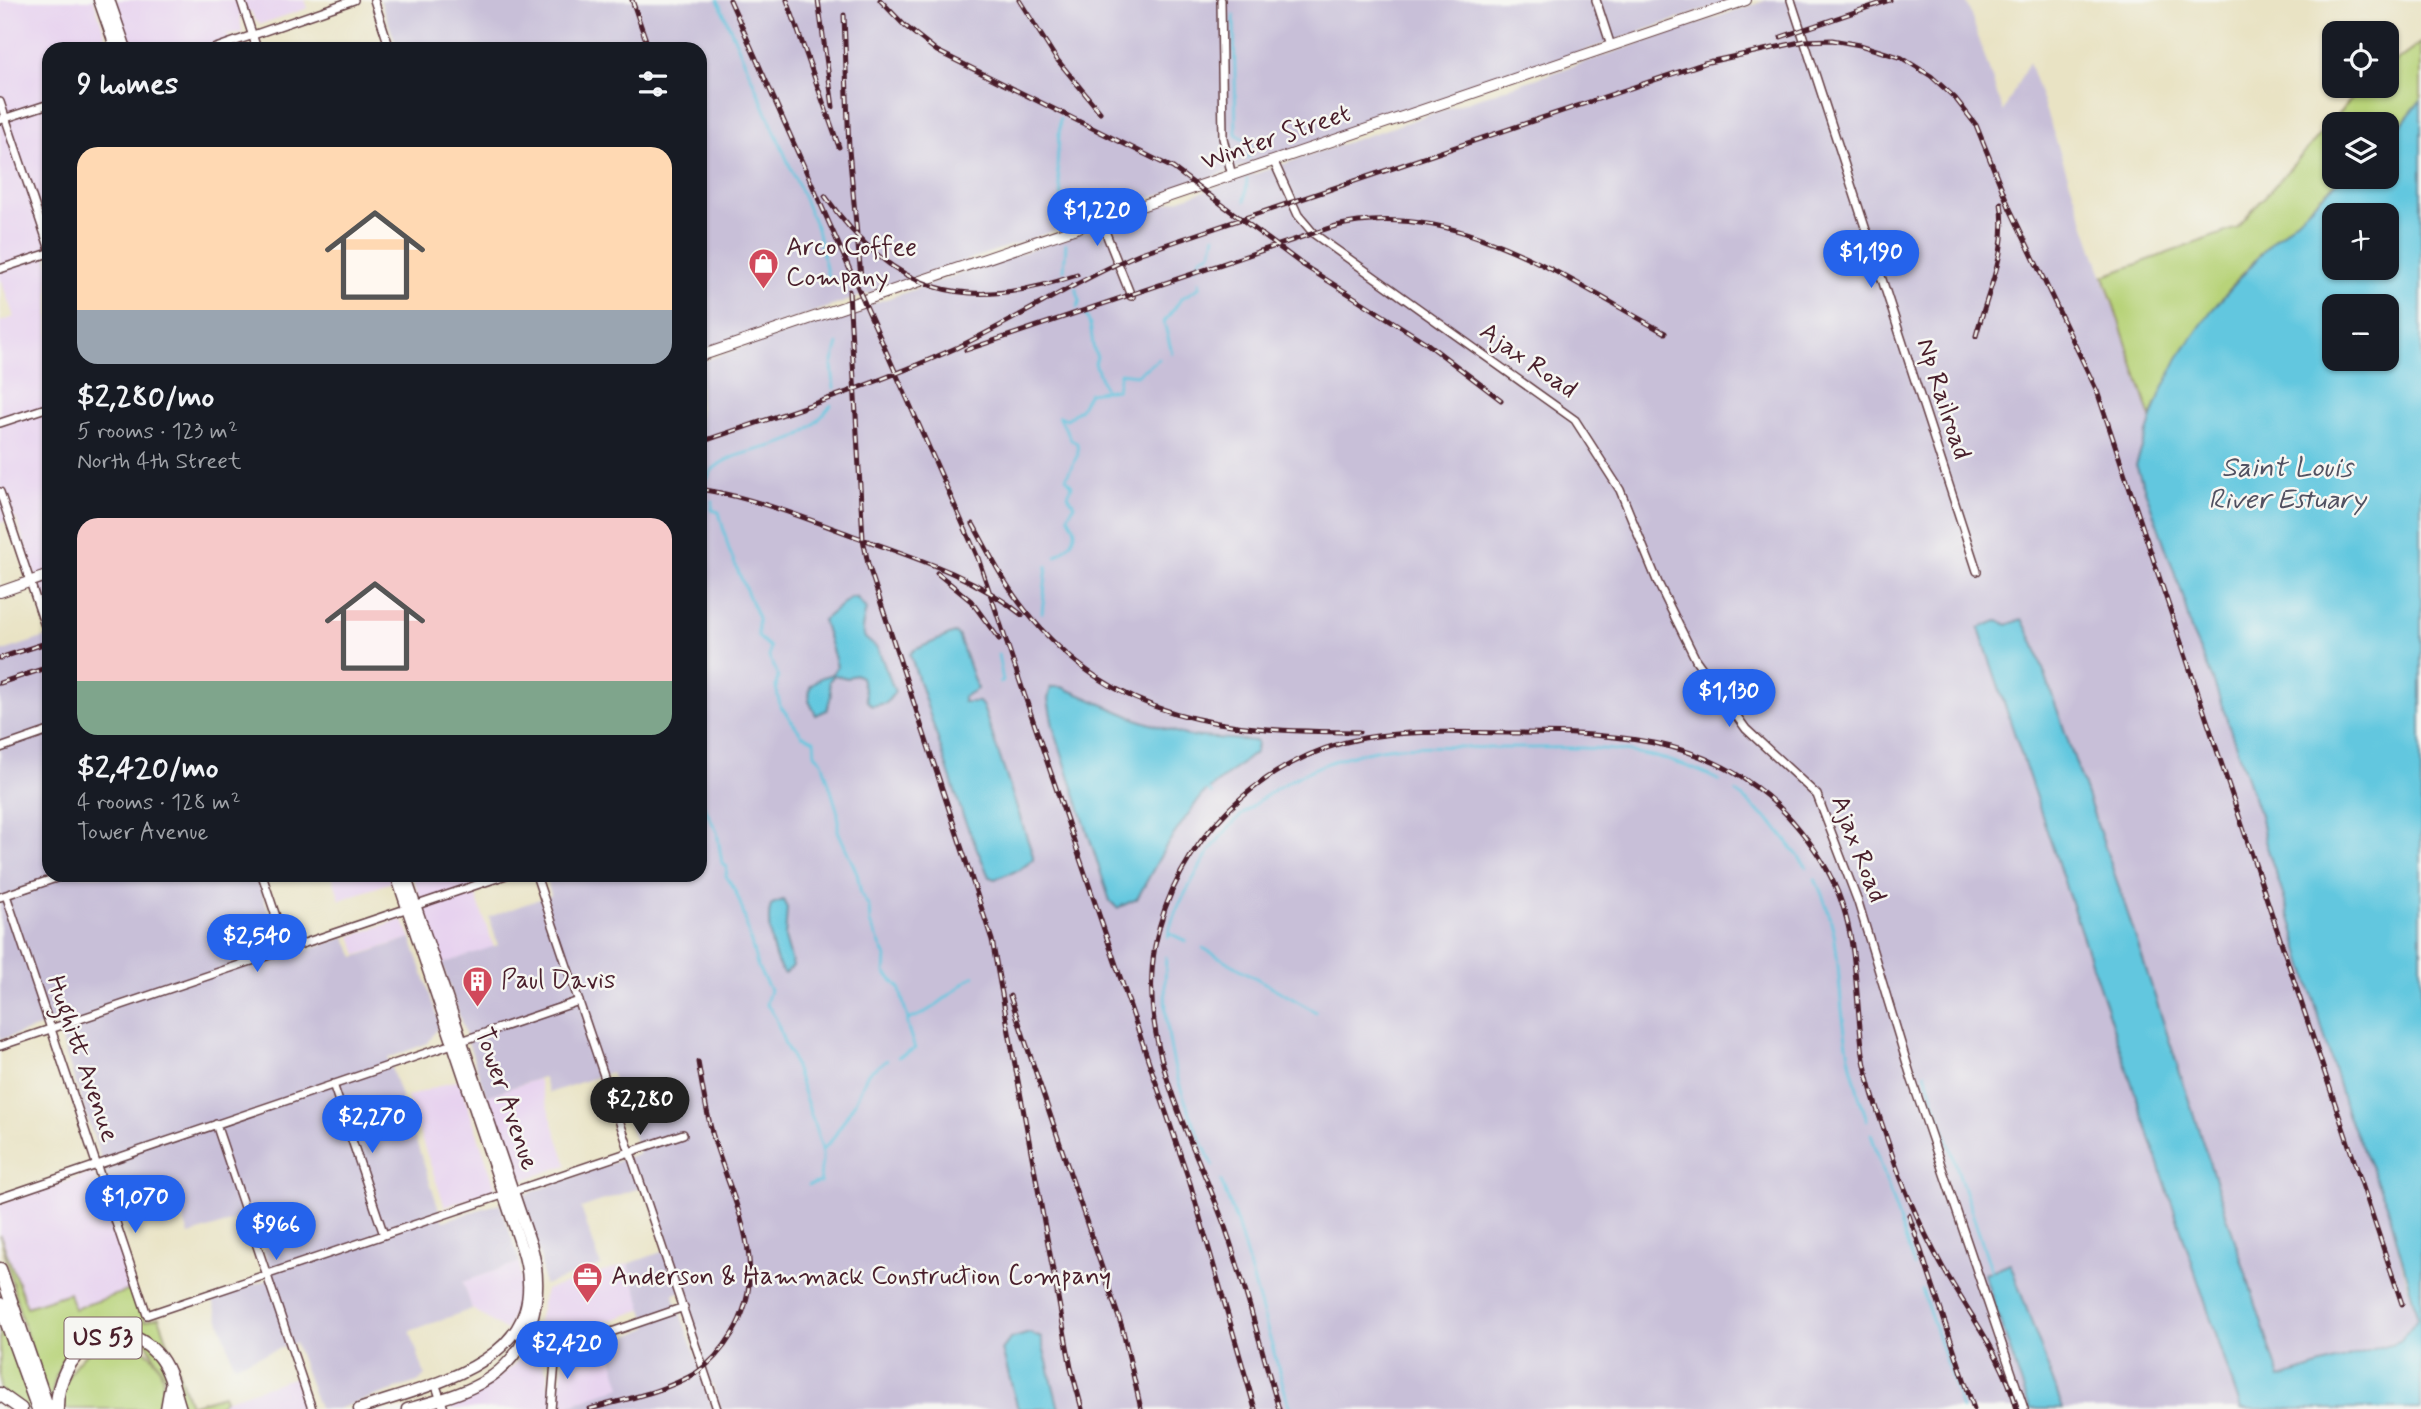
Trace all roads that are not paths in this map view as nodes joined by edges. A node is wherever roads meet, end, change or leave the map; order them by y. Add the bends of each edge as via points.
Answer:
1 (99, 0) edge
2 (109, 0) edge
3 (240, 0) edge
4 (354, 0) edge
5 (374, 0) edge
6 (1221, 0) edge
7 (1596, 0) edge
8 (1746, 0) edge
9 (1791, 0) edge
10 (252, 35) junction
11 (114, 42) edge
12 (124, 42) edge
13 (232, 42) edge
14 (254, 42) edge
15 (388, 42) edge
16 (1611, 46) junction
17 (0, 102) edge
18 (42, 106) edge
19 (3, 119) edge
20 (1274, 162) junction
21 (1232, 176) junction
22 (1101, 221) junction
23 (42, 228) edge
24 (42, 255) edge
25 (0, 269) edge
26 (1131, 296) dead end
27 (707, 354) edge
28 (42, 409) edge
29 (0, 424) edge
30 (0, 492) edge
31 (1977, 571) dead end
32 (42, 577) edge
33 (31, 581) junction
34 (0, 592) edge
35 (42, 616) edge
36 (42, 733) edge
37 (0, 748) edge
38 (44, 882) edge
39 (264, 882) edge
40 (399, 882) edge
41 (406, 882) edge
42 (485, 882) edge
43 (538, 882) edge
44 (3, 896) edge
45 (411, 907) junction
46 (287, 949) junction
47 (579, 1001) junction
48 (49, 1030) junction
49 (458, 1042) junction
50 (0, 1046) edge
51 (333, 1084) junction
52 (216, 1124) junction
53 (683, 1134) dead end
54 (630, 1152) junction
55 (96, 1165) junction
56 (508, 1193) junction
57 (0, 1198) edge
58 (384, 1235) junction
59 (0, 1269) edge
60 (266, 1275) junction
61 (0, 1304) edge
62 (684, 1307) junction
63 (513, 1334) junction
64 (525, 1340) junction
65 (555, 1350) junction
66 (171, 1382) junction
67 (435, 1383) junction
68 (0, 1394) edge
69 (442, 1404) edge
70 (21, 1409) edge
71 (38, 1409) edge
72 (48, 1409) edge
73 (57, 1409) edge
74 (167, 1409) edge
75 (180, 1409) edge
76 (312, 1409) edge
77 (359, 1409) edge
78 (407, 1409) edge
79 (551, 1409) edge
80 (717, 1409) edge
81 (2024, 1409) edge

1 - 11 main road
2 - 12 main road
3 - 10 street
4 - 10 street
5 - 15 street
6 - 21 street via 1223,138
7 - 16 street
8 - 16 street, Winter Street via 1640,41
9 - 31 street, Np Railroad
10 - 13 street
10 - 14 street
16 - 20 street, Winter Street
17 - 19 street
18 - 19 street
19 - 23 street
20 - 21 street, Winter Street
20 - 81 street, Ajax Road via 1298,215 1314,234 1575,420 1620,490 1696,660 1746,729 1817,796 1858,902 1912,1080
21 - 22 street, Winter Street
22 - 26 street
22 - 27 street, Winter Street
24 - 25 street
28 - 29 street
30 - 33 street
32 - 33 street
33 - 34 street
33 - 35 street
36 - 37 street
38 - 44 street
39 - 46 street
40 - 45 main road, Tower Avenue
41 - 45 main road, Tower Avenue
42 - 45 street
43 - 47 street
44 - 48 street, Hughitt Avenue
45 - 46 street
45 - 49 main road, Tower Avenue
46 - 48 street
47 - 49 street
47 - 54 street
48 - 50 street
48 - 55 street, Hughitt Avenue
49 - 51 street
49 - 56 main road, Tower Avenue
51 - 52 street
51 - 58 street
52 - 55 street
52 - 60 street
53 - 54 street
54 - 56 street
54 - 62 street
55 - 57 street
55 - 60 street, Hughitt Avenue via 147,1315
56 - 58 street
56 - 63 main road, Tower Avenue via 528,1274 525,1309
56 - 64 main road, Tower Avenue via 534,1253 538,1277 536,1307
58 - 60 street
59 - 72 highway
60 - 76 street
61 - 71 highway
62 - 65 street
62 - 80 street
63 - 64 street
63 - 67 main road via 478,1366
64 - 65 street
64 - 69 main road via 490,1378
65 - 79 street
66 - 73 highway, US 53 via 164,1364 149,1347 133,1338 109,1336 87,1345 68,1363 58,1387
66 - 74 highway, US 53
66 - 75 highway
67 - 69 street
67 - 77 main road
68 - 70 highway
69 - 78 main road

